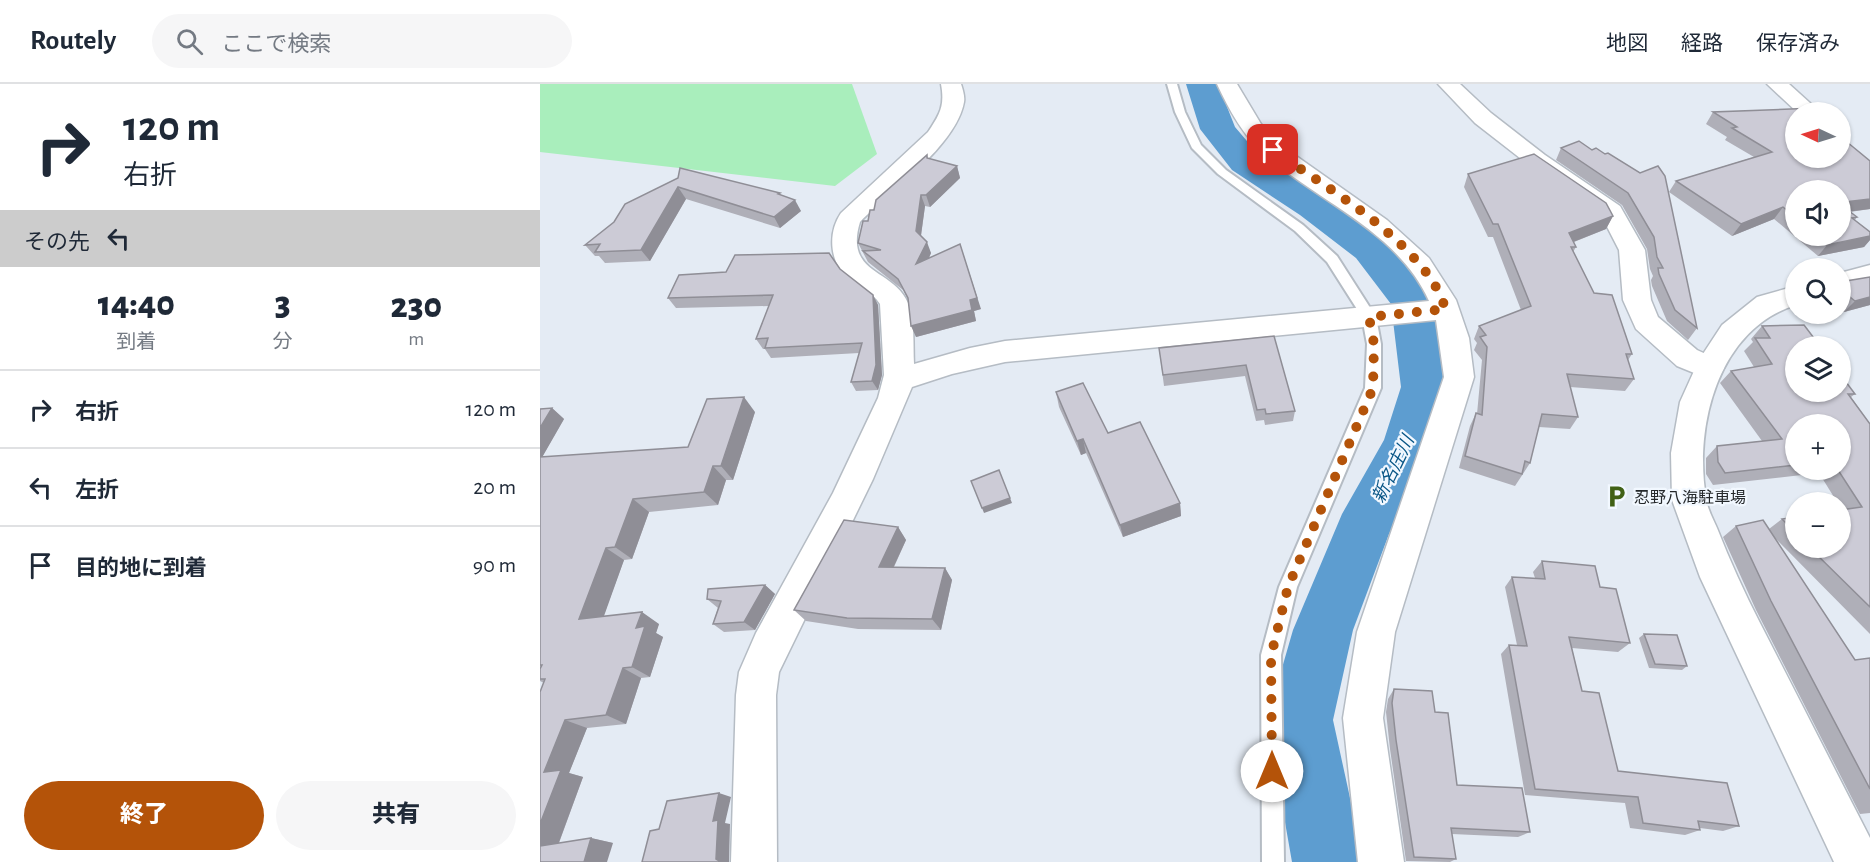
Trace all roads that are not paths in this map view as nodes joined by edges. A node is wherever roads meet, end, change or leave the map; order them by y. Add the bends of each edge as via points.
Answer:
1 (951, 84) edge
2 (1172, 84) edge
3 (1227, 84) edge
4 (1448, 84) edge
5 (1777, 84) edge
6 (1798, 102) edge
7 (1870, 274) edge
8 (1851, 279) edge
9 (1785, 298) edge
10 (1442, 309) junction
11 (1370, 317) junction
12 (1710, 368) junction
13 (899, 380) junction
14 (1862, 861) edge
15 (754, 862) edge
16 (1273, 862) edge
17 (1381, 862) edge

1 - 13 street via 956,98 945,126 860,207 848,221 845,233 845,256 852,270 884,291 895,304
2 - 11 lane via 1196,146 1222,172 1299,228 1332,259
3 - 10 street via 1243,116 1273,150 1397,242 1430,277
4 - 12 street via 1483,118 1611,212 1632,250 1637,300 1646,322 1687,358
5 - 6 street
7 - 8 street
9 - 12 street via 1767,304 1732,333
10 - 11 street
10 - 17 street via 1457,344 1459,377 1376,632 1363,718
11 - 13 street via 1003,350
11 - 16 lane via 1373,388 1288,587 1271,656
12 - 14 street via 1695,402 1687,453 1689,500 1718,577
13 - 15 street via 850,493 759,672

